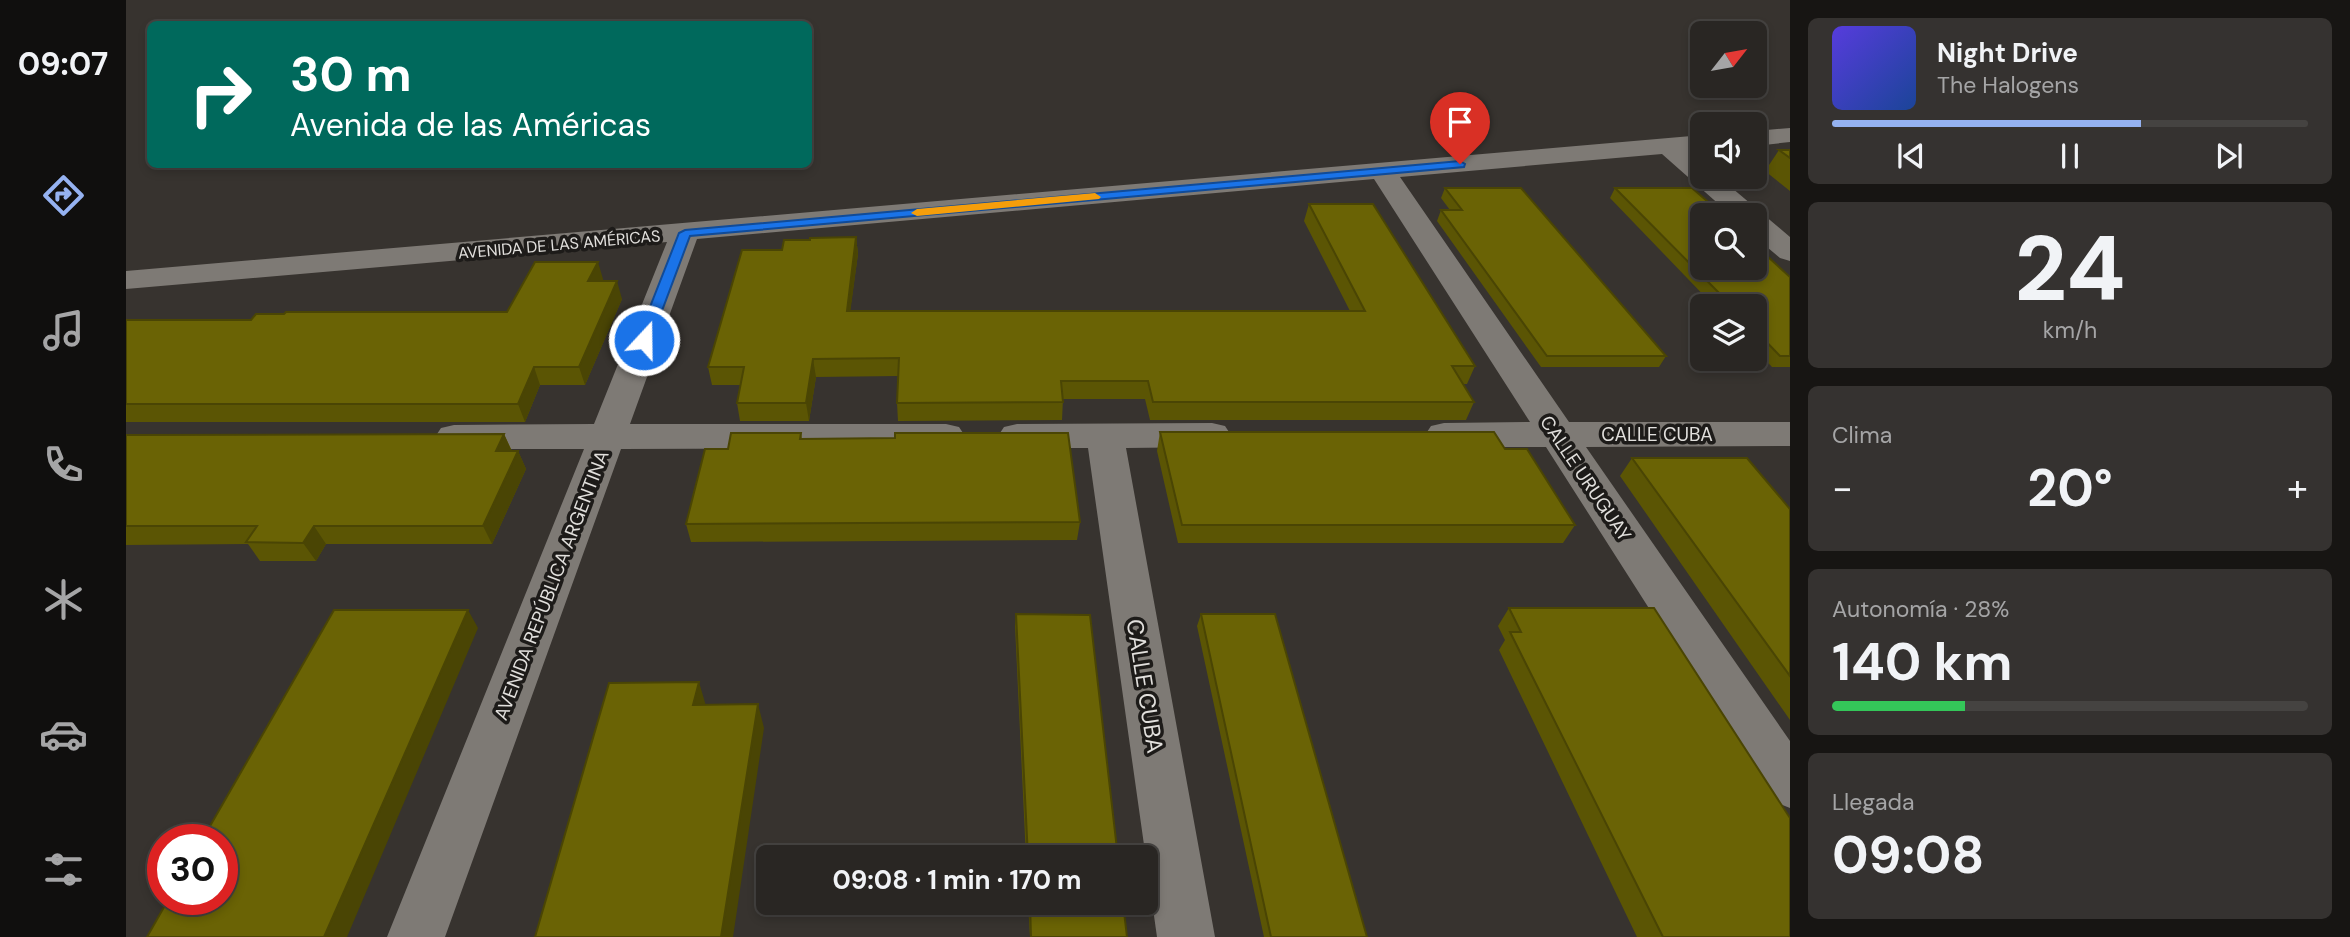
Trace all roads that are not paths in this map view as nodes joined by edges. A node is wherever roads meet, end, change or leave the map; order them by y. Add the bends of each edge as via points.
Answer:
1 (1790, 135) edge
2 (1767, 138) edge
3 (1690, 144) edge
4 (1668, 146) junction
5 (1382, 171) junction
6 (1733, 203) edge
7 (685, 233) junction
8 (1767, 233) edge
9 (1790, 253) edge
10 (126, 280) edge
11 (1790, 434) edge
12 (1242, 435) edge
13 (1406, 435) edge
14 (1557, 435) junction
15 (1105, 436) junction
16 (607, 437) junction
17 (426, 438) edge
18 (1790, 784) edge
19 (416, 937) edge
20 (1186, 937) edge

1 - 2 street
3 - 4 street, AVENIDA DE LAS AMÉRICAS
4 - 5 street, AVENIDA DE LAS AMÉRICAS
4 - 6 street
5 - 7 street, AVENIDA DE LAS AMÉRICAS
5 - 14 street, CALLE URUGUAY
7 - 10 street, AVENIDA DE LAS AMÉRICAS
7 - 16 street, AVENIDA REPÚBLICA ARGENTINA
8 - 9 street
11 - 14 street, CALLE CUBA
12 - 15 street
13 - 14 street, CALLE CUBA
14 - 18 street, CALLE URUGUAY
15 - 16 street
15 - 20 street, CALLE CUBA
16 - 17 street
16 - 19 street, AVENIDA REPÚBLICA ARGENTINA

